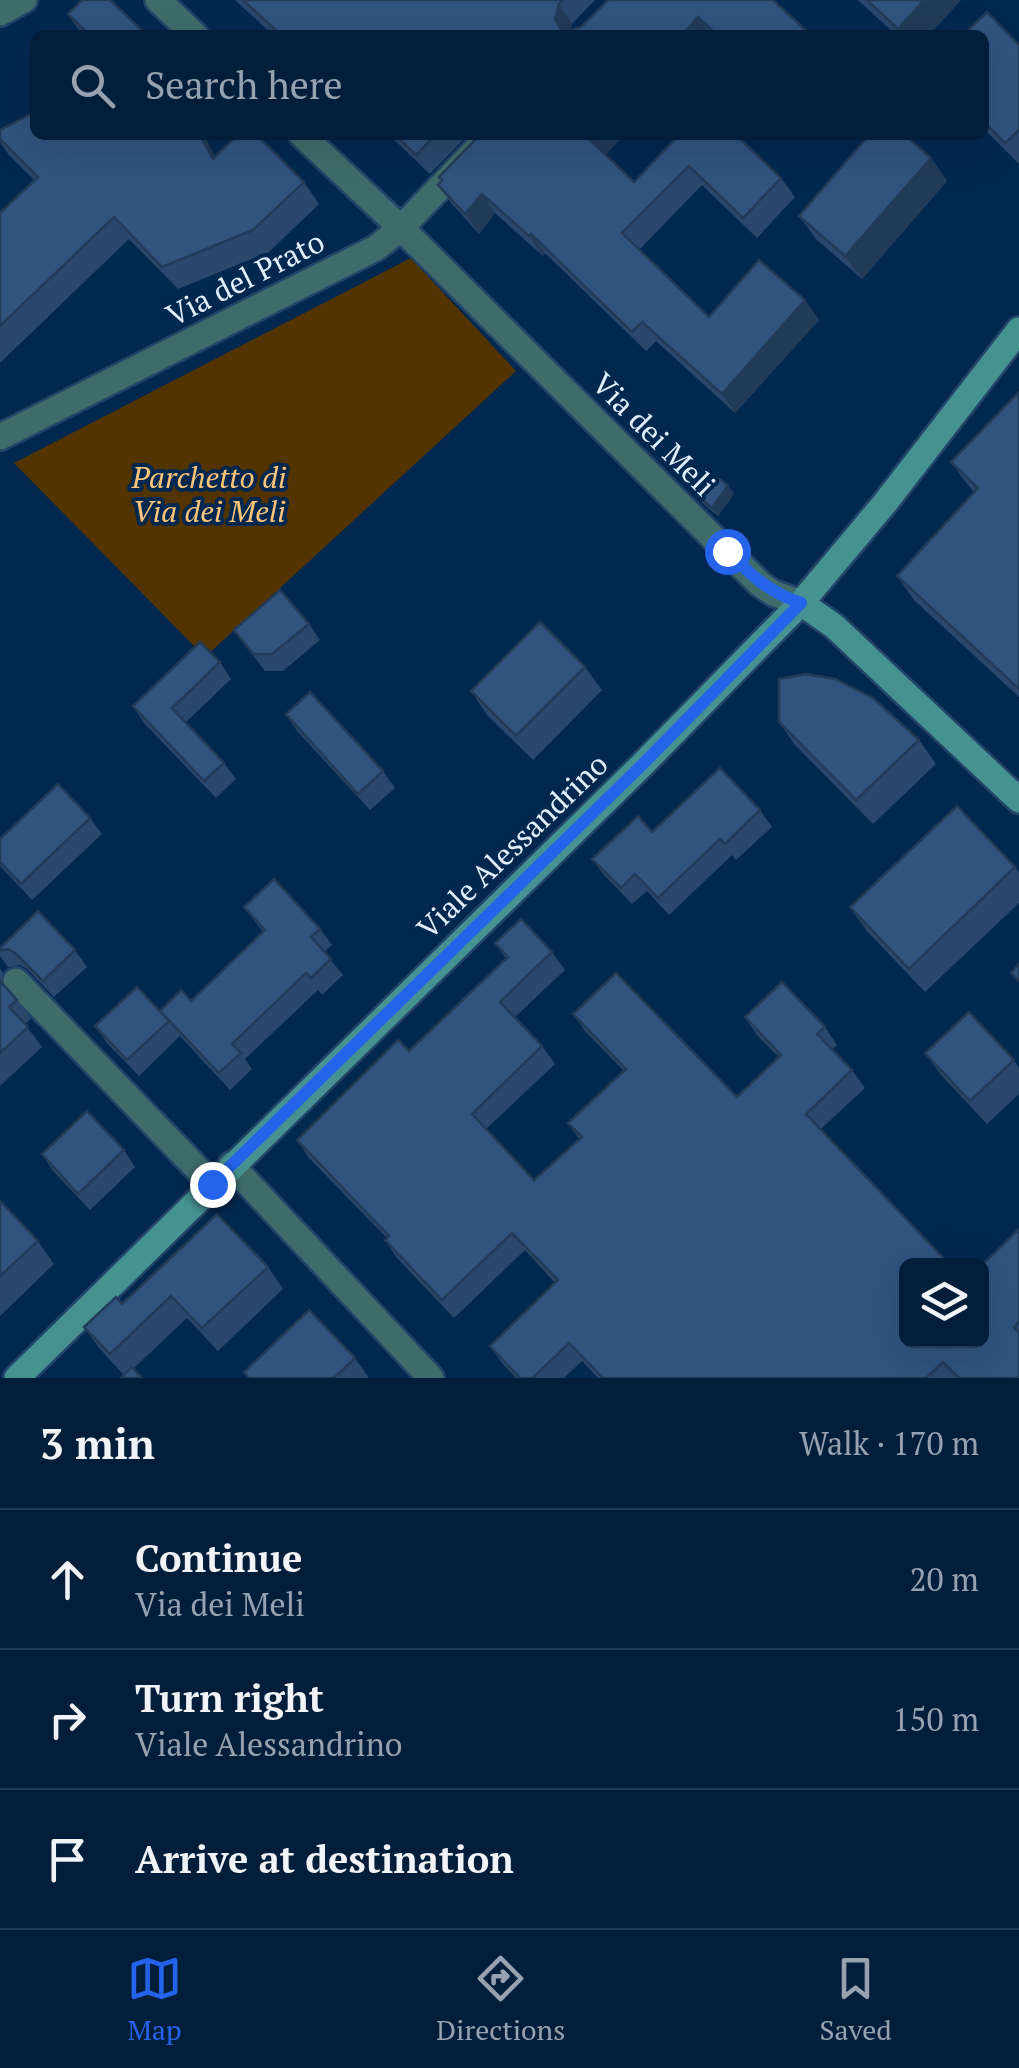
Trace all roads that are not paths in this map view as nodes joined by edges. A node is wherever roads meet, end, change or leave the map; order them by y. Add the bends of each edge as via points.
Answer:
1 (24, 0) edge
2 (158, 0) edge
3 (0, 13) edge
4 (190, 30) edge
5 (307, 140) edge
6 (485, 140) edge
7 (402, 228) junction
8 (1019, 330) edge
9 (0, 437) edge
10 (801, 603) junction
11 (1019, 800) edge
12 (16, 981) dead end
13 (231, 1165) junction
14 (212, 1184) junction
15 (17, 1378) edge
16 (431, 1378) edge

1 - 3 street
2 - 4 street
5 - 7 street, Via dei Meli
6 - 7 street, Via del Prato
7 - 9 street, Via del Prato via 376,248
7 - 10 street, Via dei Meli via 760,584
8 - 10 street, Viale Alessandrino
10 - 11 street, Via dei Meli via 834,626
10 - 13 street, Viale Alessandrino
12 - 14 street
13 - 14 street, Viale Alessandrino
13 - 16 street
14 - 15 street, Viale Alessandrino

